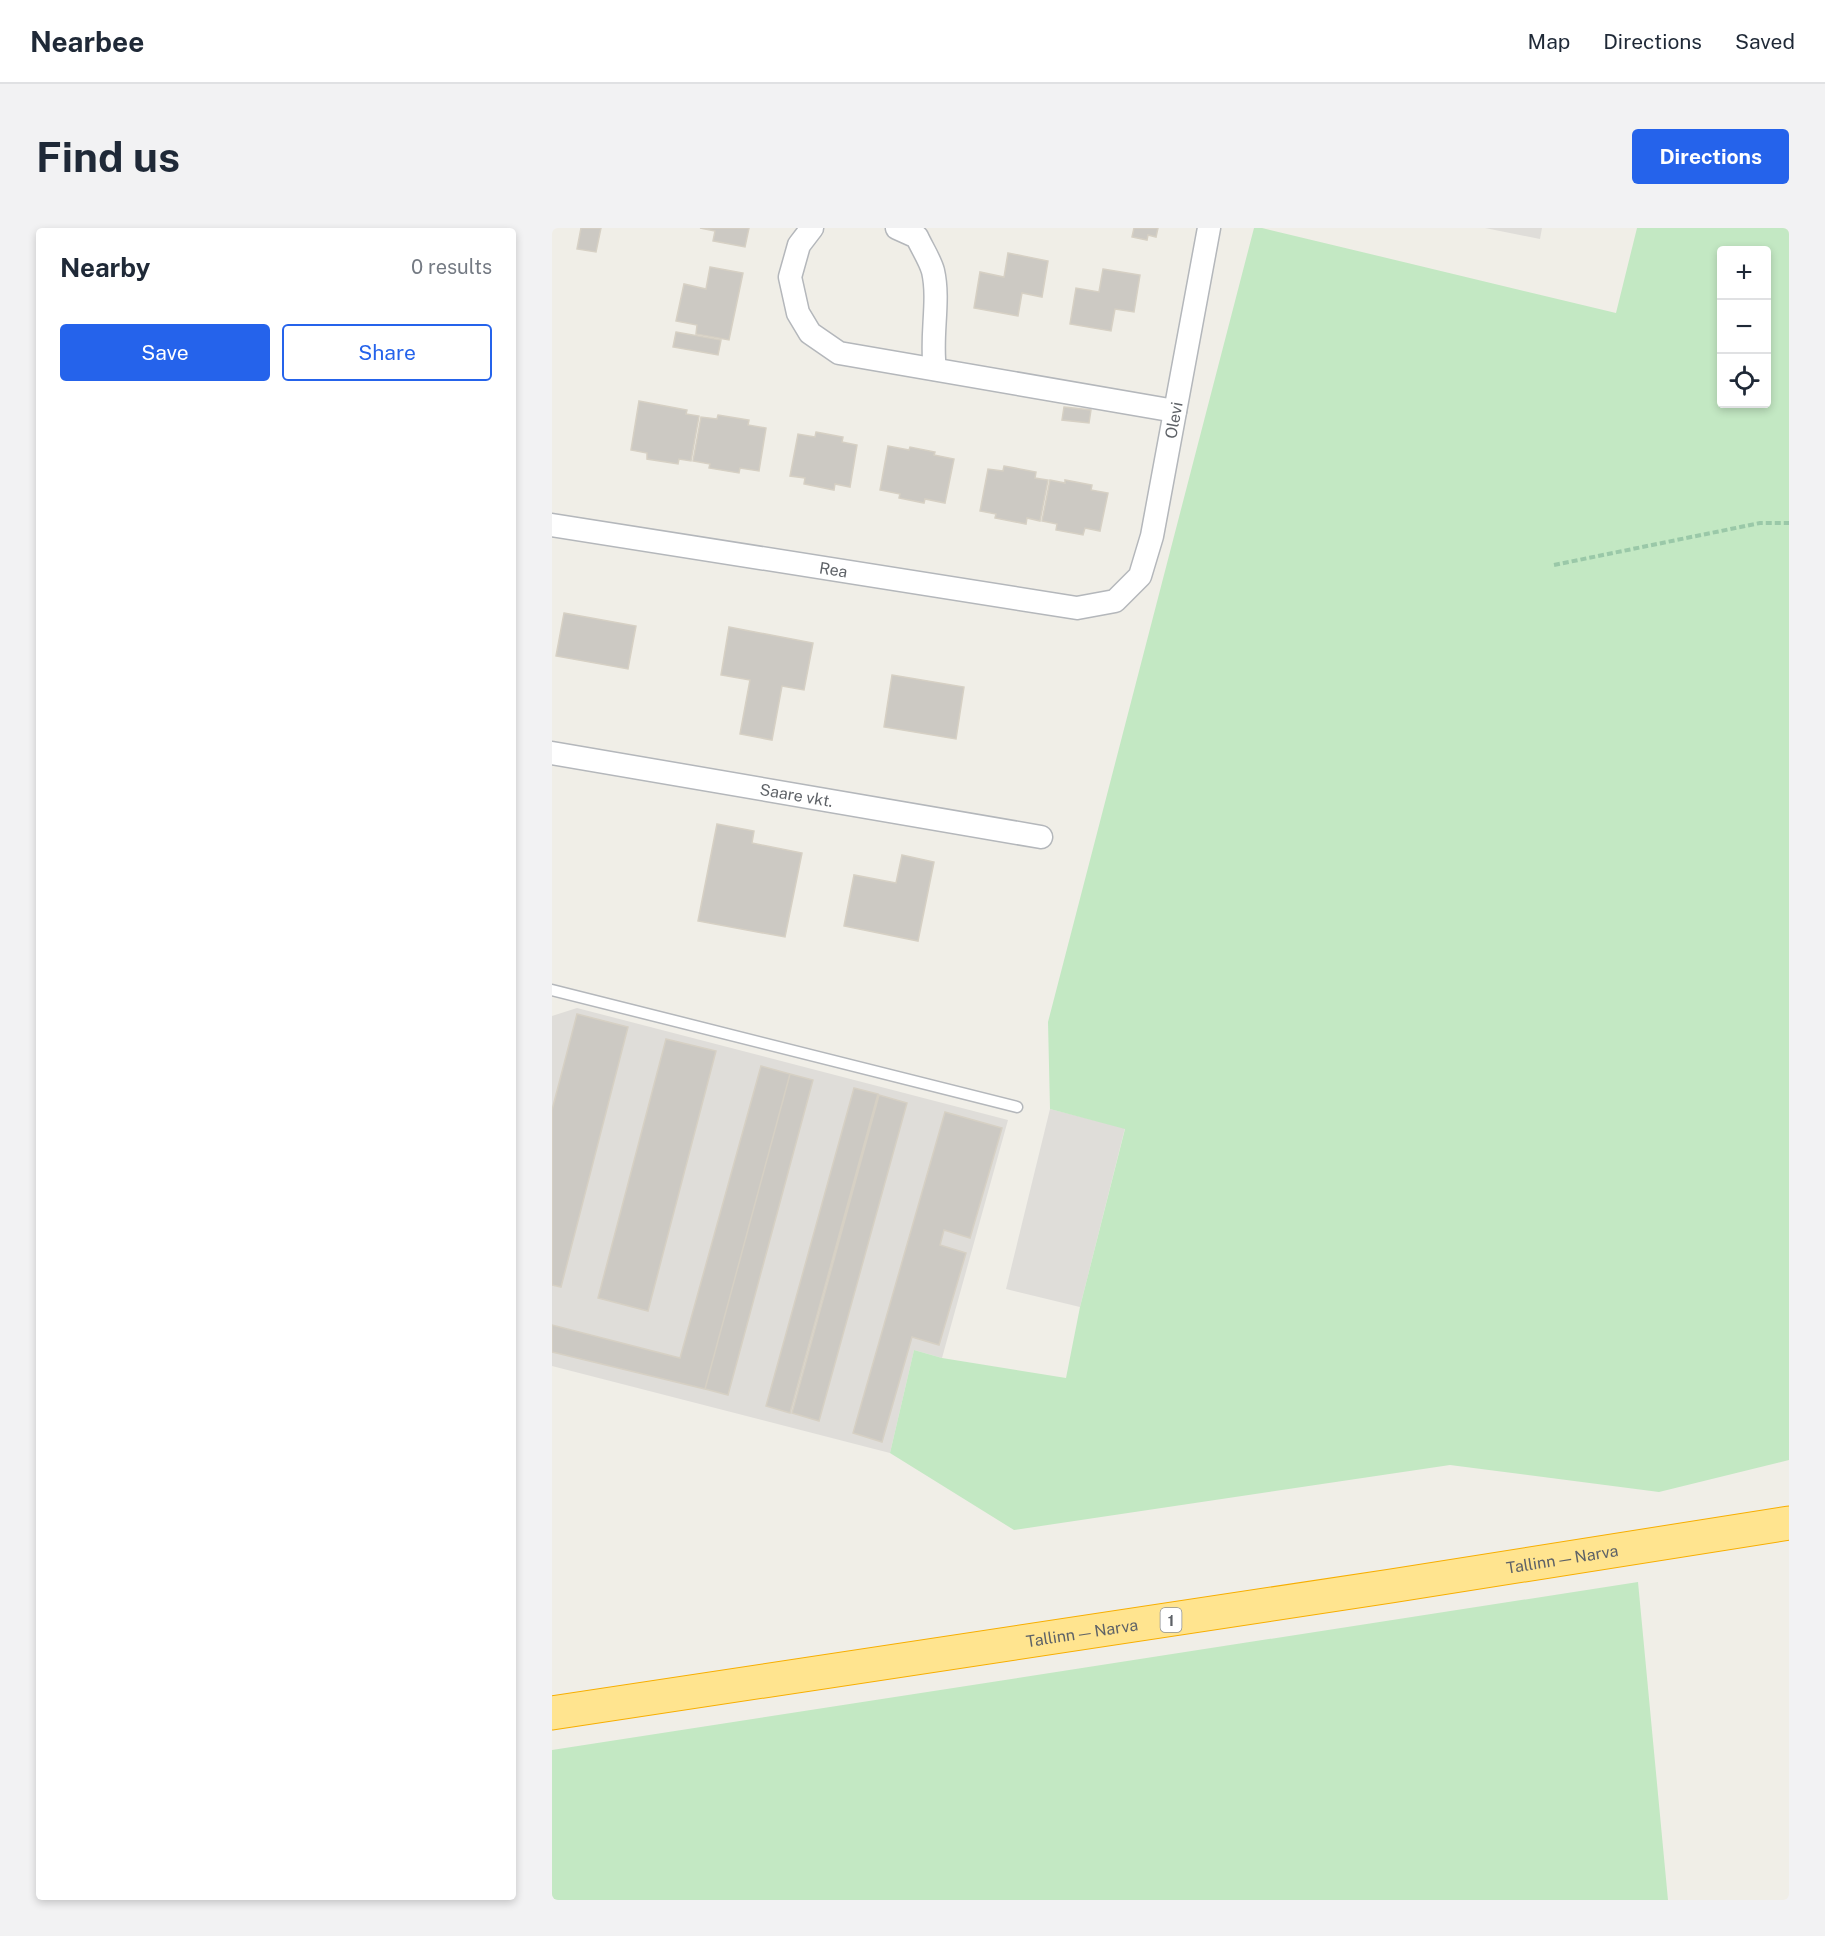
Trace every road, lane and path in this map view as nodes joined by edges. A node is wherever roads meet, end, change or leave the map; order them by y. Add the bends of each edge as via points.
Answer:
1 (813, 228) edge
2 (897, 228) edge
3 (1209, 228) edge
4 (935, 369) junction
5 (1175, 411) junction
6 (1789, 523) edge
7 (552, 525) edge
8 (1554, 565) dead end
9 (1115, 600) joint
10 (552, 753) edge
11 (1041, 837) dead end
12 (552, 990) edge
13 (1017, 1107) dead end
14 (1789, 1522) edge
15 (552, 1713) edge

1 - 4 street via 799,245 790,277 798,313 810,333 838,353
2 - 4 street via 917,237 933,271
3 - 5 street, Olevi
4 - 5 street
5 - 9 street, Olevi via 1152,536 1140,576
6 - 8 path via 1760,523
7 - 9 street, Rea via 1077,608
10 - 11 street, Saare vkt.
12 - 13 lane
14 - 15 highway, Tallinn — Narva / 1 via 1403,1585

